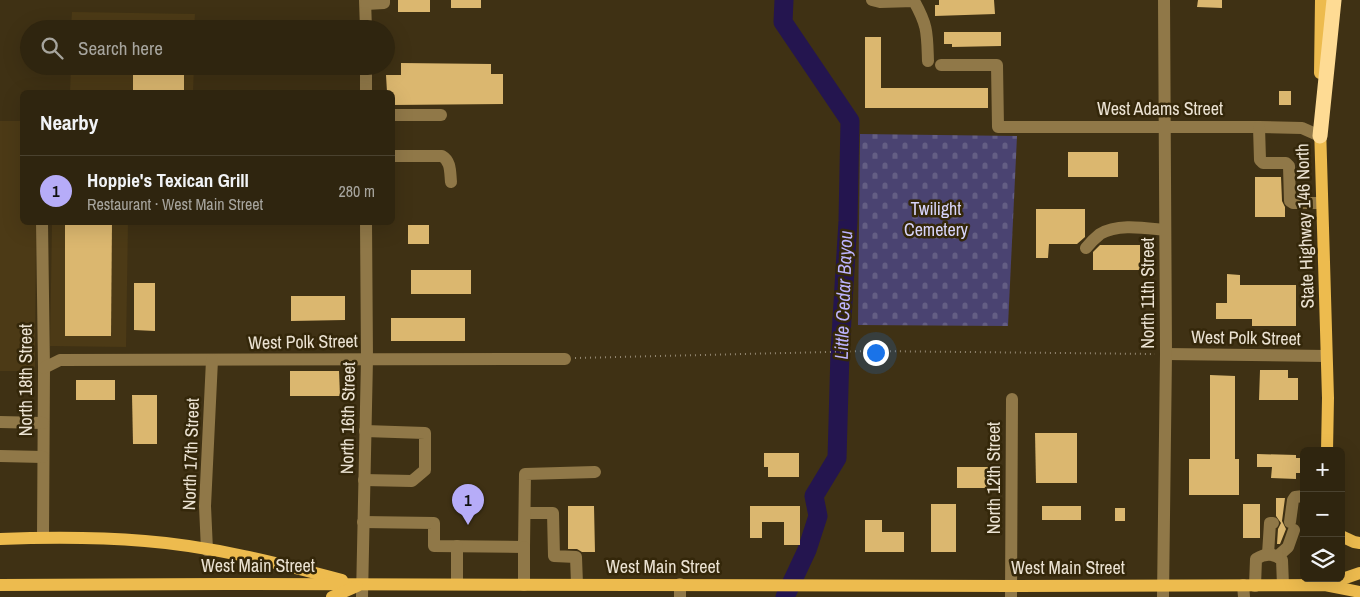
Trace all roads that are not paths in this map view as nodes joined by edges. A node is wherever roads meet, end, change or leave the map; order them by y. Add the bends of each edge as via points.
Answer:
1 (384, 0) edge
2 (872, 0) edge
3 (1164, 0) edge
4 (1321, 0) edge
5 (1334, 0) edge
6 (366, 2) edge
7 (366, 20) edge
8 (928, 61) dead end
9 (941, 65) dead end
10 (366, 75) edge
11 (366, 90) edge
12 (440, 115) dead end
13 (395, 116) edge
14 (1165, 126) junction
15 (1258, 127) junction
16 (1320, 136) junction
17 (395, 156) edge
18 (451, 182) dead end
19 (1322, 203) junction
20 (42, 225) edge
21 (366, 225) edge
22 (1165, 230) junction
23 (1086, 248) dead end
24 (1166, 354) junction
25 (1326, 356) junction
26 (367, 358) junction
27 (565, 359) road end
28 (212, 360) junction
29 (44, 368) junction
30 (1012, 399) dead end
31 (0, 422) edge
32 (43, 423) junction
33 (365, 431) junction
34 (1327, 447) edge
35 (0, 456) edge
36 (43, 457) junction
37 (596, 472) dead end
38 (364, 480) junction
39 (1300, 496) edge
40 (524, 513) junction
41 (363, 522) junction
42 (1289, 526) edge
43 (42, 537) junction
44 (1343, 537) edge
45 (0, 539) edge
46 (1360, 543) edge
47 (457, 546) junction
48 (524, 546) junction
49 (207, 550) junction
50 (1273, 555) junction
51 (1360, 573) edge
52 (457, 584) junction
53 (577, 584) junction
54 (0, 585) edge
55 (524, 585) junction
56 (1283, 585) junction
57 (1325, 587) edge
58 (1247, 589) edge
59 (362, 591) edge
60 (680, 591) edge
61 (1163, 591) edge
62 (1011, 592) edge
63 (1042, 592) edge
64 (1360, 592) edge
65 (332, 597) edge

1 - 6 street via 384,3
2 - 8 street via 914,1 927,32
3 - 14 street, North 11th Street
4 - 16 main road, State Highway 146 North
5 - 16 highway
6 - 7 street
9 - 14 street, West Adams Street via 997,65 998,127
10 - 11 street
12 - 13 street
14 - 15 street, West Adams Street
14 - 22 street, North 11th Street
15 - 16 street, West Adams Street via 1302,128
15 - 19 street via 1260,160 1289,166 1290,200 1293,203
16 - 19 main road, State Highway 146 North
17 - 18 street via 442,156 448,163
19 - 25 main road, State Highway 146 North
20 - 29 street, North 18th Street
21 - 26 street, North 16th Street
22 - 23 street via 1126,227 1106,231
22 - 24 street, North 11th Street
24 - 25 street, West Polk Street
24 - 61 street, North 11th Street
25 - 34 main road, State Highway 146 North
26 - 27 street, West Polk Street
26 - 28 street, West Polk Street
26 - 33 street, North 16th Street
28 - 29 street, West Polk Street via 60,360
28 - 49 street, North 17th Street
29 - 32 street, North 18th Street
30 - 62 street, North 12th Street
31 - 32 street
32 - 36 street, North 18th Street
33 - 38 street, North 16th Street
33 - 38 street via 425,433 425,470 412,481
35 - 36 street
36 - 43 street, North 18th Street
37 - 40 street via 525,474
38 - 41 street, North 16th Street
39 - 42 street via 1292,500
40 - 48 street
40 - 53 street via 553,513 554,556 576,557
41 - 47 street via 434,523 434,546
41 - 59 street, North 16th Street
42 - 50 street via 1288,547
42 - 50 street via 1270,523
43 - 45 main road
43 - 49 main road via 145,541
44 - 46 main road
47 - 48 street
47 - 52 street
48 - 55 street
49 - 59 main road via 282,564
50 - 56 street via 1282,560
50 - 58 street via 1256,559
51 - 57 main road, West Main Street
52 - 55 main road, West Main Street
52 - 59 main road, West Main Street
53 - 55 main road, West Main Street
53 - 60 main road, West Main Street
54 - 59 main road, West Main Street
56 - 57 main road, West Main Street
56 - 58 main road, West Main Street
57 - 64 main road, West Main Street
58 - 61 main road, West Main Street
59 - 65 main road
60 - 62 main road, West Main Street via 764,584
61 - 63 main road, West Main Street
62 - 63 main road, West Main Street

